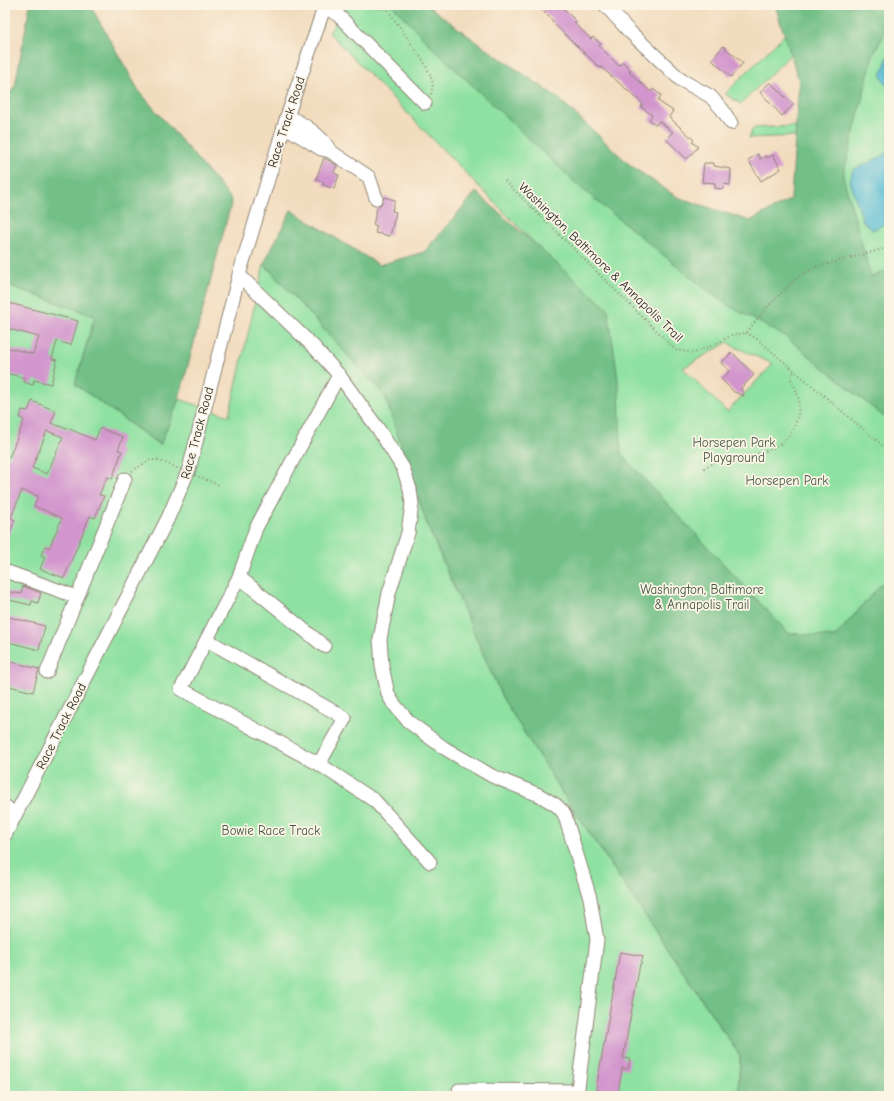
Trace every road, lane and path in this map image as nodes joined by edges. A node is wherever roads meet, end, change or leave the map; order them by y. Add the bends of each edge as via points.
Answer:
1 (382, 5) edge
2 (605, 5) edge
3 (324, 6) edge
4 (425, 103) joint
5 (286, 121) junction
6 (731, 122) dead end
7 (505, 181) dead end
8 (376, 198) dead end
9 (889, 246) edge
10 (238, 275) junction
11 (746, 333) junction
12 (795, 371) junction
13 (339, 375) junction
14 (889, 451) edge
15 (704, 468) dead end
16 (125, 479) joint
17 (219, 485) dead end
18 (5, 571) edge
19 (239, 577) junction
20 (77, 597) junction
21 (208, 640) junction
22 (324, 646) dead end
23 (47, 672) dead end
24 (319, 764) junction
25 (5, 806) edge
26 (15, 815) junction
27 (5, 835) edge
28 (430, 862) dead end
29 (459, 1090) dead end
30 (518, 1093) edge
31 (577, 1094) edge

1 - 4 path via 430,74 433,84
2 - 6 street via 628,32 681,80 710,96
3 - 4 street via 337,14
3 - 5 street, Race Track Road
5 - 8 street via 321,149 330,151 369,177
5 - 10 street, Race Track Road
7 - 11 path, Washington, Baltimore & Annapolis Trail via 676,350 694,353 732,335
9 - 11 path via 883,250 814,268 796,279 768,306
10 - 13 street via 314,347
10 - 26 street, Race Track Road via 189,469 182,487
11 - 12 path via 756,338
12 - 14 path
12 - 15 path via 790,377 799,398 800,408 794,428 788,436 763,453 719,461
13 - 19 street via 256,528
13 - 31 street via 397,458 410,489 412,504 408,533 389,593 380,639 388,694 409,722 444,748 492,776 549,800 562,811 570,830 590,898 597,940
16 - 17 path, bridge via 134,469 150,460 158,460
16 - 20 street
18 - 20 street
19 - 21 street
19 - 22 street
20 - 23 street
21 - 24 street via 345,718
21 - 24 street via 181,689
24 - 28 street via 375,801
25 - 26 street
26 - 27 street, Race Track Road
29 - 30 street
30 - 31 street

